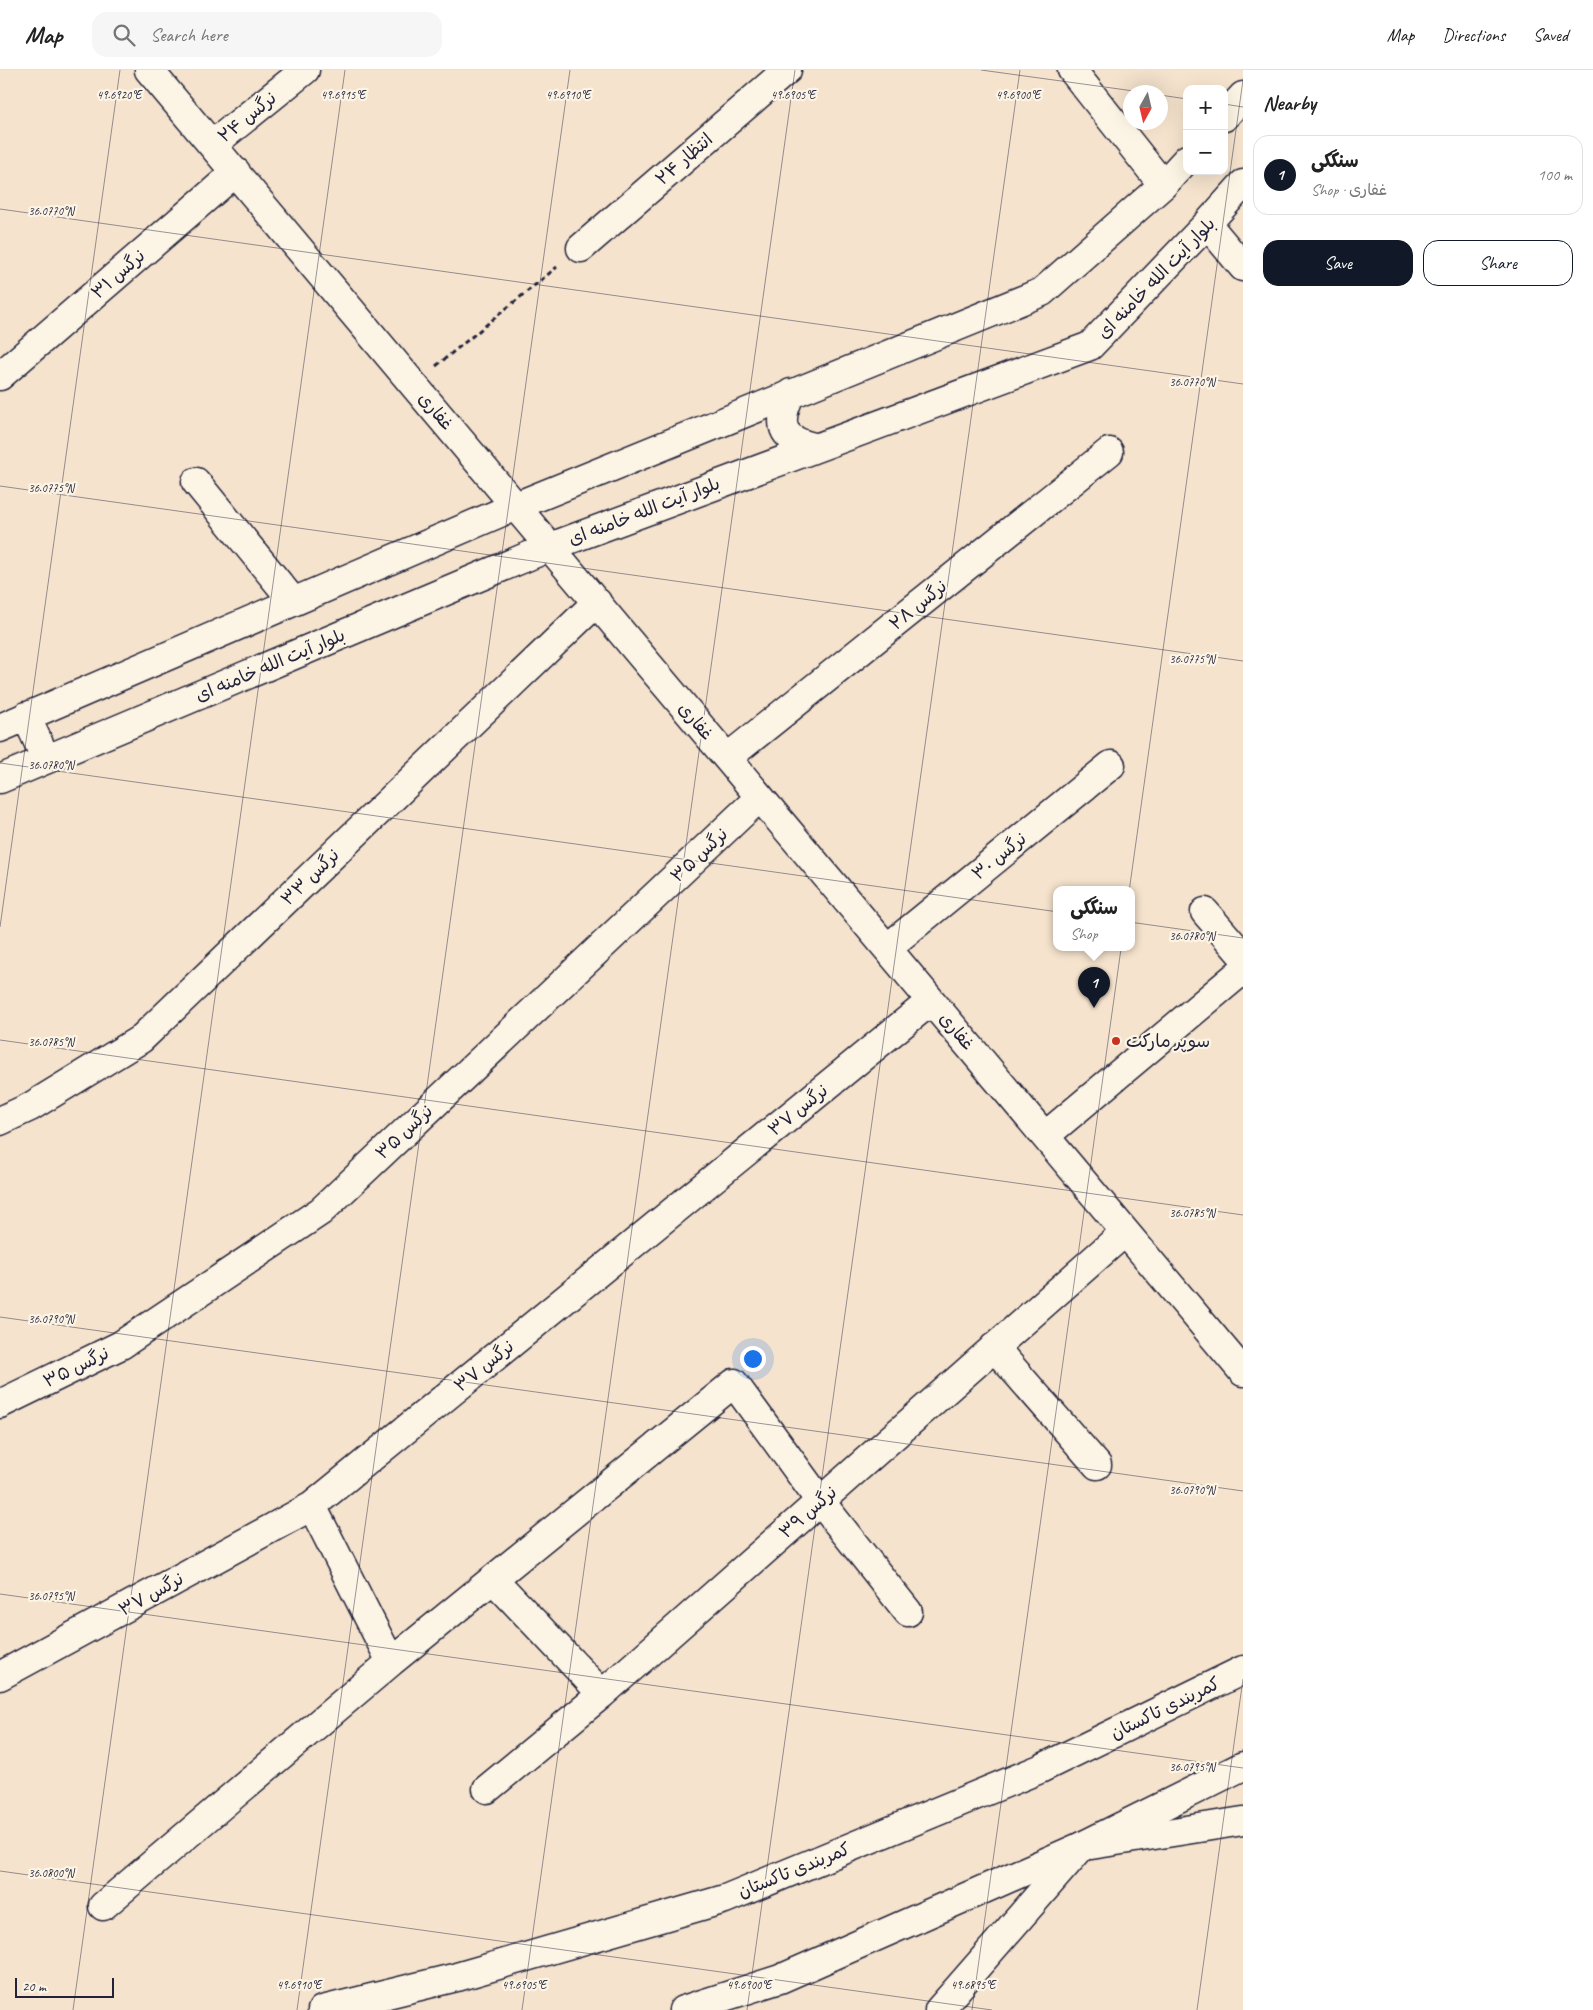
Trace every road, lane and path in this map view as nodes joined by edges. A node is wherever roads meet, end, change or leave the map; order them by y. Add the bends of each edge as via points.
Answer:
1 (150, 70) edge
2 (305, 70) edge
3 (788, 70) edge
4 (1072, 70) edge
5 (1243, 96) edge
6 (1228, 113) edge
7 (212, 145) junction
8 (1183, 163) edge
9 (236, 172) junction
10 (1243, 184) edge
11 (1163, 185) junction
12 (1207, 224) junction
13 (581, 248) joint
14 (1243, 267) edge
15 (0, 376) edge
16 (413, 385) junction
17 (791, 393) junction
18 (814, 448) junction
19 (1109, 452) dead end
20 (196, 482) dead end
21 (516, 506) junction
22 (550, 547) junction
23 (293, 601) junction
24 (597, 602) junction
25 (26, 716) junction
26 (0, 728) edge
27 (727, 758) junction
28 (46, 759) junction
29 (1111, 765) dead end
30 (0, 779) edge
31 (760, 797) junction
32 (1205, 912) dead end
33 (887, 948) junction
34 (1243, 956) edge
35 (1243, 970) edge
36 (931, 1001) junction
37 (0, 1121) edge
38 (1045, 1136) junction
39 (1125, 1232) junction
40 (994, 1347) junction
41 (1243, 1372) edge
42 (0, 1404) edge
43 (1097, 1465) dead end
44 (820, 1501) junction
45 (312, 1506) junction
46 (493, 1579) junction
47 (908, 1612) dead end
48 (391, 1662) junction
49 (1243, 1670) edge
50 (0, 1676) edge
51 (602, 1694) junction
52 (1243, 1766) edge
53 (487, 1789) dead end
54 (1243, 1821) edge
55 (1082, 1846) junction
56 (103, 1906) dead end
57 (322, 2010) edge
58 (684, 2010) edge
59 (939, 2010) edge

1 - 7 main road, غفاری
2 - 7 main road, نرگس ۲۴
3 - 13 main road, انتظار ۲۴
4 - 11 main road
5 - 6 main road
7 - 9 main road, غفاری
8 - 11 main road
9 - 15 main road, نرگس ۳۱
9 - 16 main road, غفاری
10 - 12 main road, بلوار آیت الله خامنه ای
11 - 17 main road via 1042,292
12 - 14 main road
12 - 18 main road, بلوار آیت الله خامنه ای via 1090,346
13 - 16 path
16 - 21 main road, غفاری
17 - 18 main road via 784,410 783,426 798,444
17 - 21 main road
18 - 22 main road, بلوار آیت الله خامنه ای
19 - 27 main road, نرگس ۲۸
20 - 23 main road
21 - 22 main road, غفاری
21 - 23 main road
22 - 24 main road, غفاری
22 - 28 main road, بلوار آیت الله خامنه ای
23 - 25 main road
24 - 27 main road, غفاری
24 - 37 main road, نرگس ۳۳ via 141,1039 30,1107
25 - 26 main road
25 - 28 main road
27 - 31 main road, غفاری
28 - 30 main road, بلوار آیت الله خامنه ای
29 - 33 main road, نرگس ۳۰
31 - 33 main road, غفاری
31 - 42 main road, نرگس ۳۵ via 321,1211 121,1345
32 - 34 main road
33 - 36 main road, غفاری
35 - 38 main road
36 - 38 main road, غفاری
36 - 45 main road, نرگس ۳۷
38 - 39 main road, غفاری
39 - 40 main road, نرگس ۳۹
39 - 41 main road, غفاری
40 - 43 main road
40 - 44 main road, نرگس ۳۹
44 - 46 main road via 734,1383
44 - 47 main road
44 - 51 main road, نرگس ۳۹
45 - 48 main road
45 - 50 main road, نرگس ۳۷
46 - 48 main road
46 - 51 main road
48 - 56 main road
49 - 57 main road, کمربندی تاکستان via 1040,1769 725,1899 457,1977
51 - 53 main road, نرگس ۳۹
52 - 55 main road
54 - 55 main road
55 - 58 main road via 780,1978
55 - 59 main road

